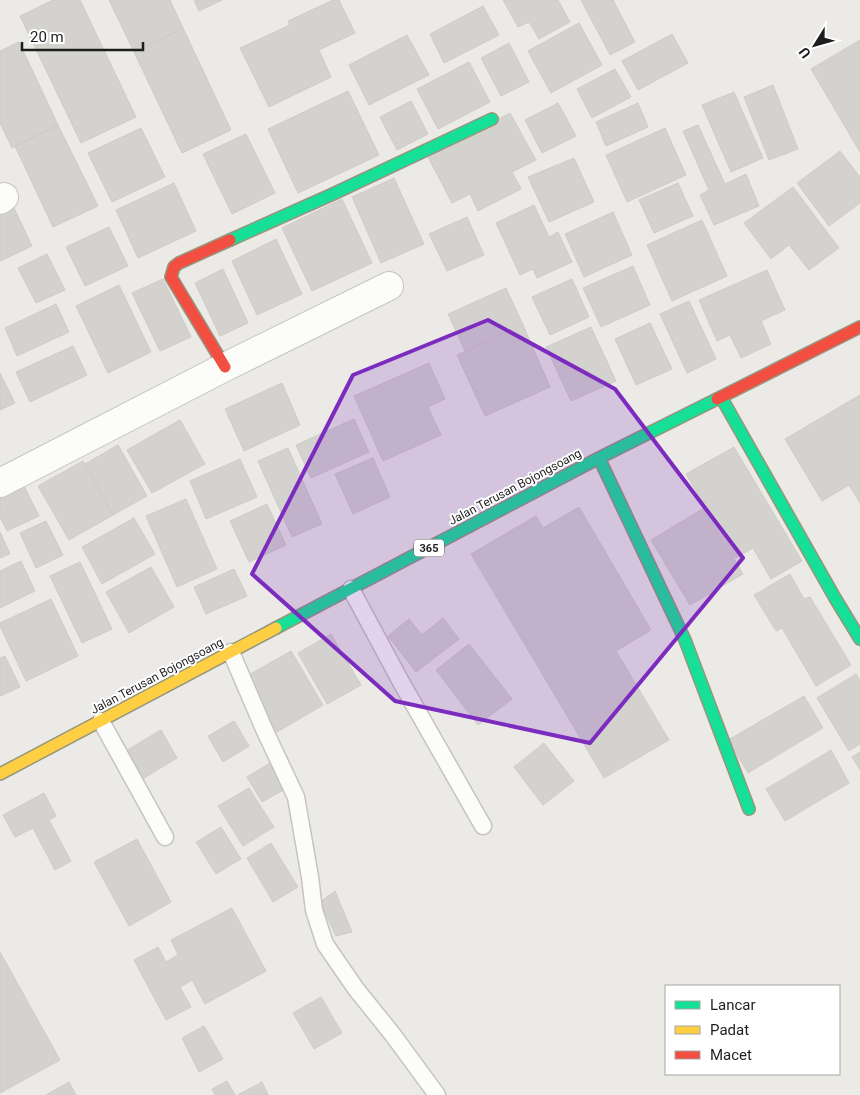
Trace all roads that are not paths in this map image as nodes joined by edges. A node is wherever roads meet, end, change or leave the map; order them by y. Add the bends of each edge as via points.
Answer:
1 (492, 119) dead end
2 (389, 286) dead end
3 (860, 327) edge
4 (225, 366) junction
5 (721, 397) junction
6 (599, 458) junction
7 (0, 483) edge
8 (351, 589) junction
9 (860, 639) edge
10 (231, 652) junction
11 (101, 721) junction
12 (0, 774) edge
13 (748, 809) dead end
14 (483, 826) dead end
15 (165, 837) dead end
16 (437, 1095) edge

1 - 4 street via 178,263 171,277
2 - 4 street
3 - 5 street, Jalan Terusan Bojongsoang / 365
4 - 7 street
5 - 6 street, Jalan Terusan Bojongsoang / 365
5 - 9 street
6 - 8 street, Jalan Terusan Bojongsoang / 365
6 - 13 street via 685,640
8 - 10 street, Jalan Terusan Bojongsoang / 365
8 - 14 lane
10 - 11 street, Jalan Terusan Bojongsoang / 365
10 - 16 lane via 296,797 314,910 325,944
11 - 12 street, Jalan Terusan Bojongsoang / 365
11 - 15 lane

